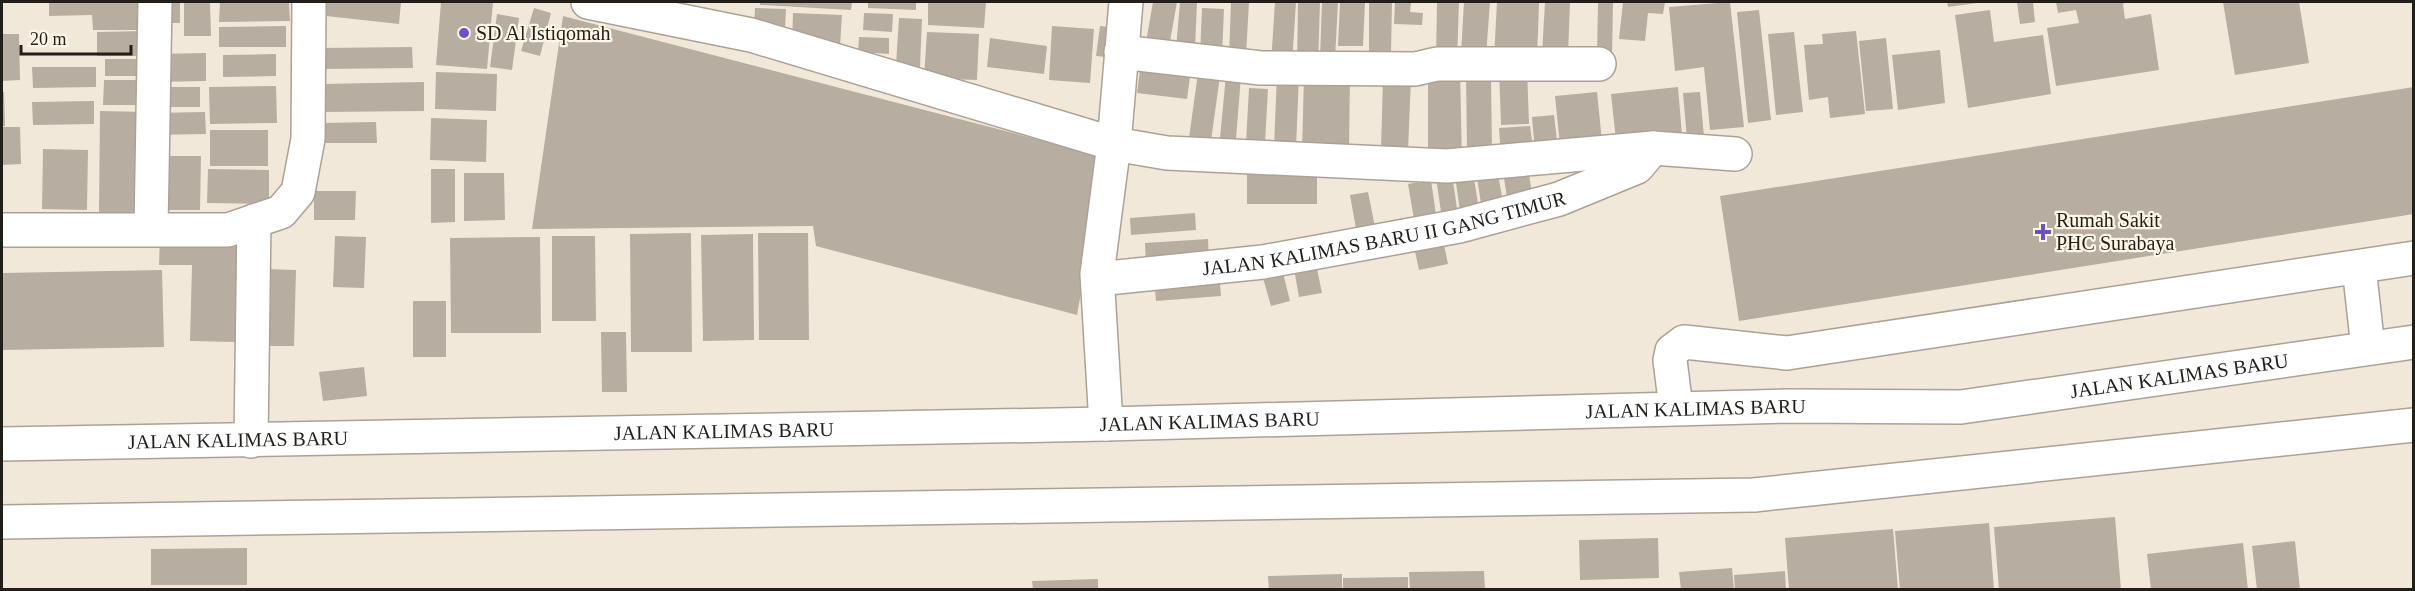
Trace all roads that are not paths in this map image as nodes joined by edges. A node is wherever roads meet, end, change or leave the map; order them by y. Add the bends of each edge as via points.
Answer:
1 (155, 2) edge
2 (309, 2) edge
3 (588, 2) edge
4 (1126, 2) edge
5 (1121, 52) junction
6 (1599, 64) dead end
7 (1114, 144) junction
8 (1653, 148) junction
9 (1735, 154) dead end
10 (254, 221) junction
11 (152, 229) junction
12 (2, 230) edge
13 (2414, 258) edge
14 (2359, 267) junction
15 (1098, 279) junction
16 (2414, 342) edge
17 (2368, 348) junction
18 (1787, 353) junction
19 (1787, 406) junction
20 (1676, 408) junction
21 (1106, 424) junction
22 (2414, 425) edge
23 (251, 441) junction
24 (2, 444) edge
25 (2, 522) edge

1 - 11 street
2 - 10 street via 308,139 298,192 281,213
3 - 7 street, JALAN KALIMAS BARU II GANG TIMUR via 750,35
4 - 5 street
5 - 6 street via 1261,68
5 - 7 street
7 - 8 street, JALAN KALIMAS BARU II GANG TIMUR via 1167,153 1447,166
7 - 15 street
8 - 9 street, JALAN KALIMAS BARU II GANG TIMUR
8 - 15 street, JALAN KALIMAS BARU II GANG TIMUR via 1637,167 1559,199 1459,226 1263,262
10 - 11 street via 228,230
10 - 23 street
11 - 12 street
13 - 14 street
14 - 17 street
14 - 18 street
15 - 21 street
16 - 17 street, JALAN KALIMAS BARU
17 - 19 street, JALAN KALIMAS BARU via 1961,407
18 - 19 street
18 - 20 street via 1684,342 1672,351 1670,360
19 - 20 street, JALAN KALIMAS BARU
20 - 21 street, JALAN KALIMAS BARU
21 - 23 street, JALAN KALIMAS BARU
22 - 25 street via 1754,495
23 - 24 street, JALAN KALIMAS BARU

